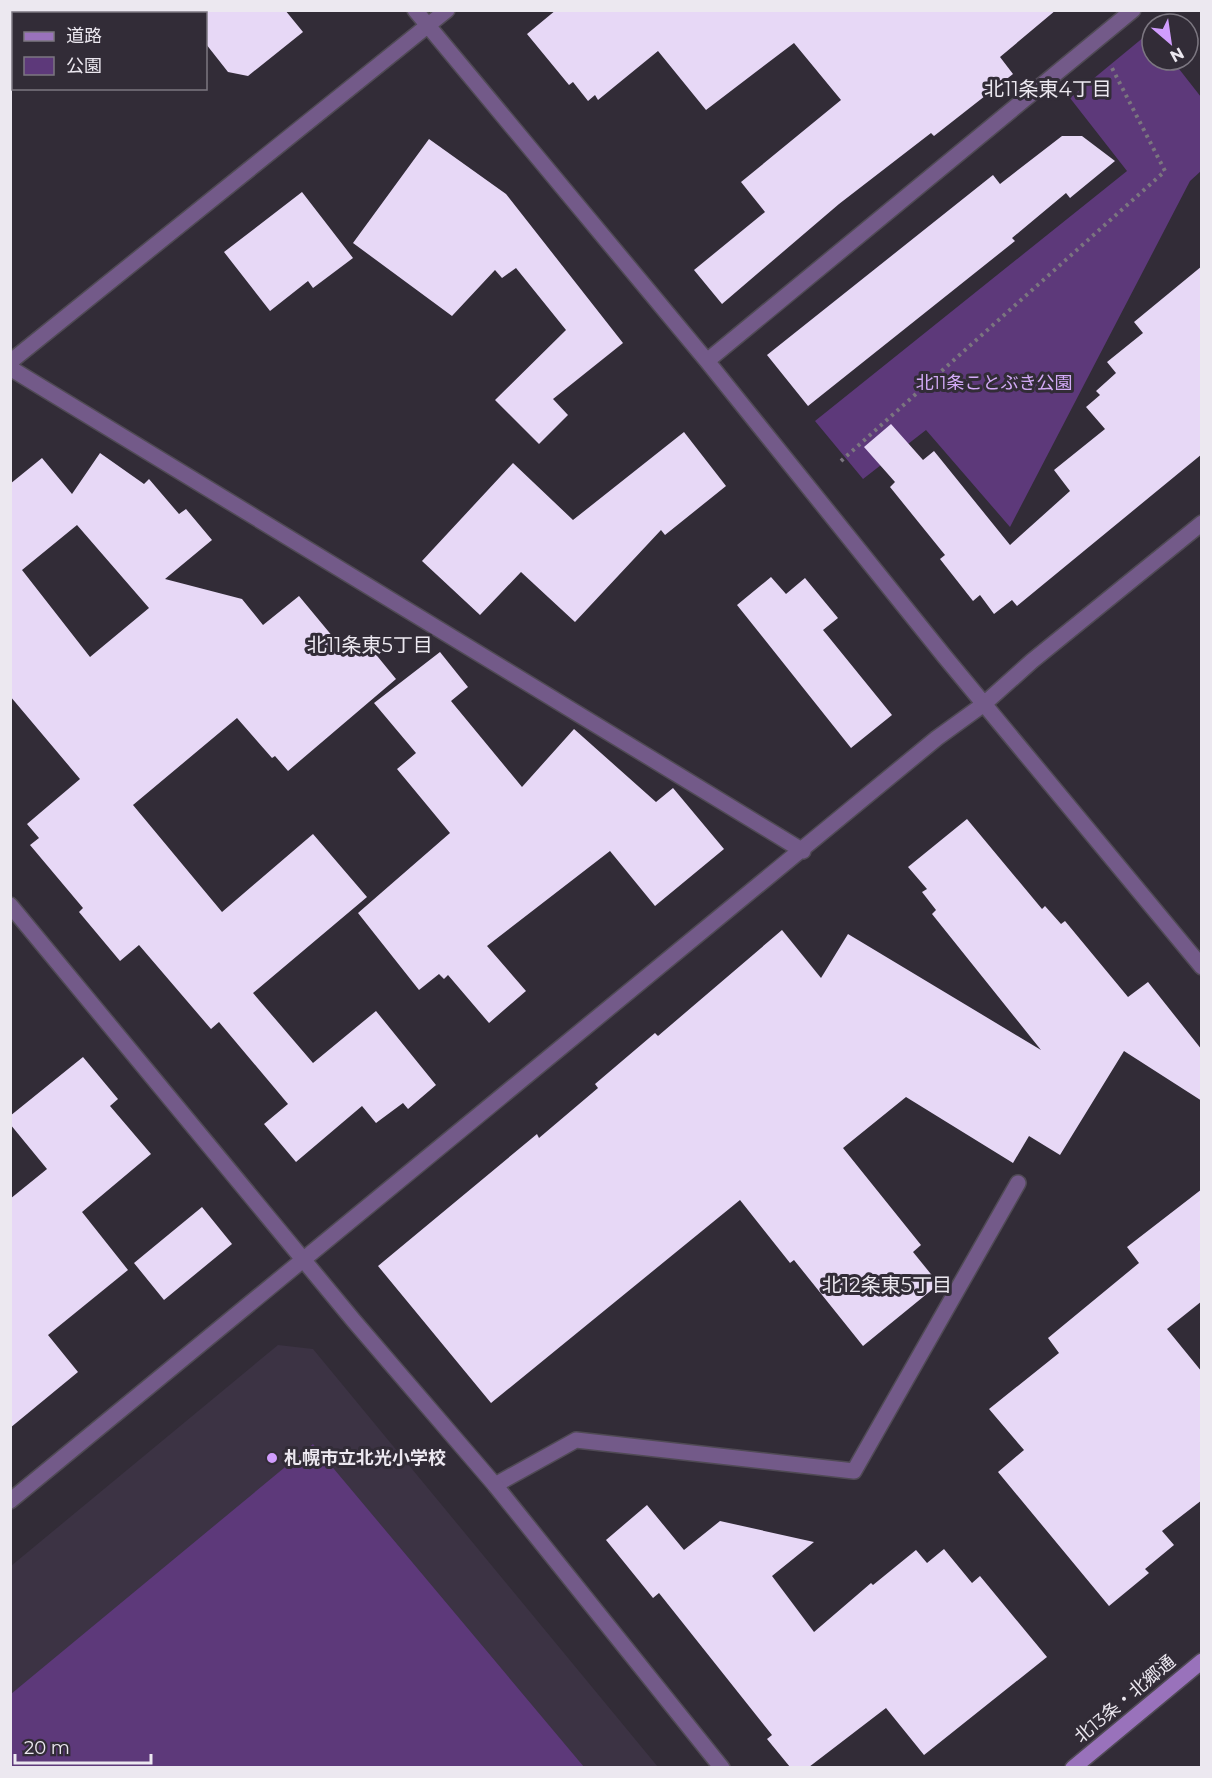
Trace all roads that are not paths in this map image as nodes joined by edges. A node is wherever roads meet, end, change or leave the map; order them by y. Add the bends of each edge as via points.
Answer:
1 (415, 10) edge
2 (447, 10) edge
3 (1133, 10) edge
4 (428, 26) junction
5 (707, 361) junction
6 (10, 362) edge
7 (10, 368) edge
8 (1202, 523) edge
9 (984, 704) junction
10 (803, 851) junction
11 (10, 905) edge
12 (1202, 967) edge
13 (1018, 1184) dead end
14 (304, 1260) junction
15 (495, 1485) junction
16 (10, 1501) edge
17 (1202, 1661) edge
18 (722, 1767) edge
19 (1073, 1767) edge

1 - 4 street
2 - 4 street
3 - 5 street
4 - 5 street
4 - 6 street
5 - 9 street
7 - 10 street
8 - 9 street
9 - 10 street via 937,738
9 - 12 street
10 - 14 street
11 - 14 street
13 - 15 street via 854,1471 576,1440
14 - 15 street
14 - 16 street
15 - 18 street
17 - 19 street, 北13条・北郷通

